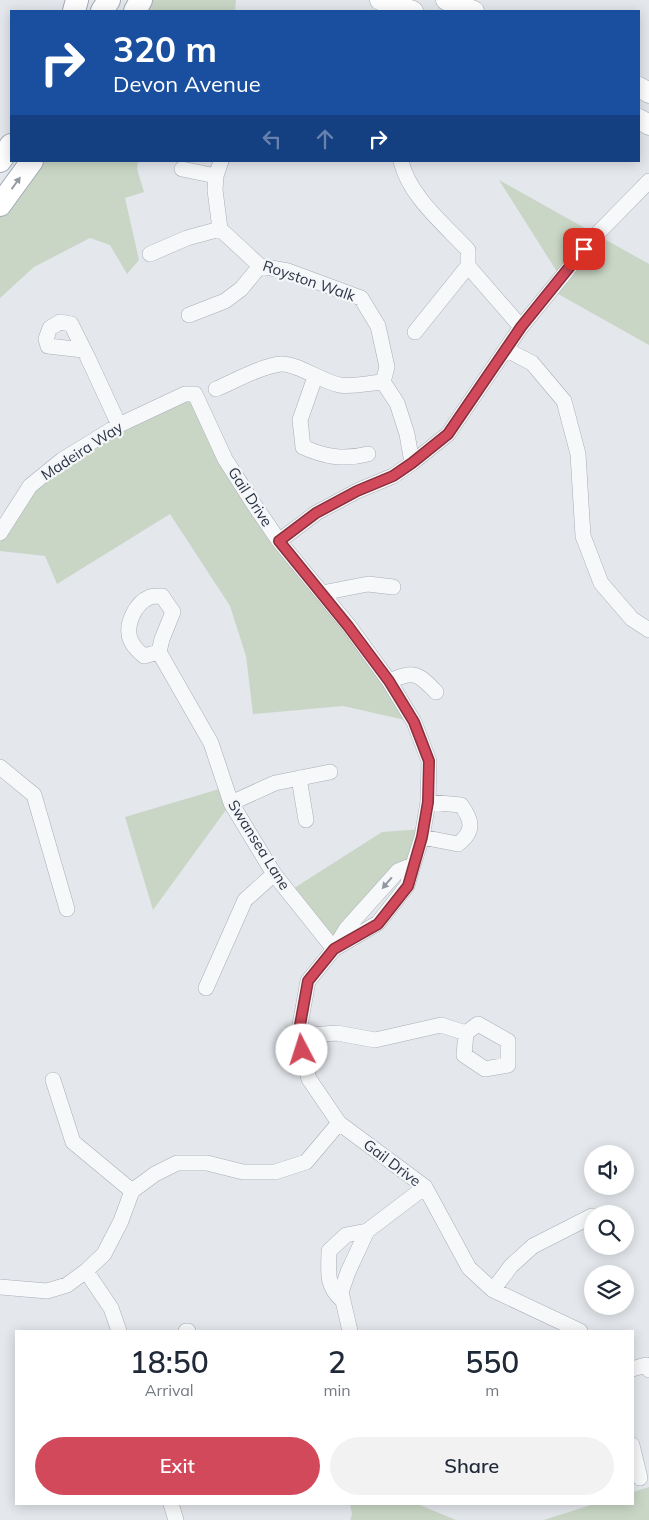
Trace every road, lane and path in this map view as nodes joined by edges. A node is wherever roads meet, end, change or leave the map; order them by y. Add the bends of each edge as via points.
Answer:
1 (380, 0) edge
2 (446, 0) edge
3 (410, 10) edge
4 (471, 10) edge
5 (10, 146) edge
6 (0, 161) edge
7 (31, 162) edge
8 (221, 162) edge
9 (401, 162) edge
10 (182, 169) dead end
11 (216, 176) junction
12 (649, 181) edge
13 (0, 205) edge
14 (220, 229) junction
15 (150, 254) dead end
16 (260, 266) junction
17 (468, 266) junction
18 (189, 315) dead end
19 (521, 327) junction
20 (415, 332) dead end
21 (83, 350) dead end
22 (507, 350) junction
23 (315, 377) junction
24 (383, 382) junction
25 (216, 389) dead end
26 (185, 394) joint
27 (119, 425) junction
28 (368, 454) dead end
29 (412, 463) junction
30 (0, 533) edge
31 (279, 541) junction
32 (393, 587) dead end
33 (322, 593) junction
34 (649, 630) edge
35 (159, 652) dead end
36 (389, 681) junction
37 (436, 692) dead end
38 (0, 767) edge
39 (330, 772) dead end
40 (299, 778) junction
41 (428, 802) junction
42 (231, 803) junction
43 (306, 820) dead end
44 (422, 837) junction
45 (274, 874) junction
46 (66, 909) dead end
47 (334, 949) junction
48 (206, 988) dead end
49 (466, 1033) dead end
50 (298, 1036) junction
51 (53, 1080) dead end
52 (339, 1124) junction
53 (425, 1187) junction
54 (132, 1191) junction
55 (584, 1220) edge
56 (367, 1231) junction
57 (86, 1271) junction
58 (0, 1286) edge
59 (492, 1290) junction
60 (342, 1300) junction
61 (119, 1330) edge
62 (350, 1330) edge
63 (578, 1330) edge
64 (634, 1368) edge
65 (649, 1370) edge
66 (634, 1453) edge
67 (640, 1478) dead end
68 (172, 1505) edge
69 (176, 1520) edge

1 - 3 main road
2 - 4 main road
5 - 6 main road
13 -> 7 main road
8 - 11 street
9 - 17 street via 417,195 468,250
10 - 11 street
11 - 14 street
12 - 19 street via 596,235
14 - 15 street via 186,238
14 - 16 street, Royston Walk
16 - 18 street via 241,289 225,301
16 - 24 street, Royston Walk via 288,271 361,298 378,326 387,367
17 - 19 street
17 - 20 street
19 - 22 street
21 - 27 street
22 - 29 street via 448,434
22 - 34 street via 532,363 564,401 578,454 582,536 601,583 632,619
23 - 24 street via 341,386
23 - 25 street via 284,364 262,369
23 - 28 street via 300,420 303,447 318,454 351,458
24 - 29 street via 396,403 407,434
26 - 27 street, Madeira Way
26 - 31 street, Gail Drive via 195,394 225,459
27 - 30 street, Madeira Way via 62,460 30,486
29 - 31 street via 393,476 316,513
31 - 33 street, Gail Drive
32 - 33 street via 368,584
33 - 36 street, Gail Drive
35 - 42 street, Swansea Lane via 211,743
36 - 37 street via 407,674 422,677
36 - 41 street, Gail Drive via 414,722 429,761
38 - 46 street via 34,795
39 - 40 street
40 - 42 street via 275,783
40 - 43 street
41 - 44 street, Gail Drive
41 - 44 street via 461,805 470,816 471,826 458,844
42 - 45 street, Swansea Lane
44 - 47 street, Gail Drive via 408,886 378,924
45 - 47 street, Swansea Lane
45 - 48 street via 245,900
47 - 50 street, Gail Drive via 308,981
49 - 50 street via 441,1025 375,1040 337,1033
50 - 52 street, Gail Drive via 309,1079
51 - 54 street via 73,1142
52 - 53 street, Gail Drive
52 - 54 street via 306,1162 275,1172 243,1172 207,1163 177,1163
53 - 56 street
53 - 59 street, Gail Drive via 470,1268
54 - 57 street via 104,1254
55 - 59 street via 533,1246
56 - 60 street via 348,1272 341,1292
56 - 60 street via 346,1235 329,1251 328,1280
57 - 58 street via 68,1285 47,1291
57 - 61 street via 110,1308
59 - 63 street, Gail Drive
60 - 62 street
64 - 65 street via 646,1365
66 - 67 street
68 - 69 street

